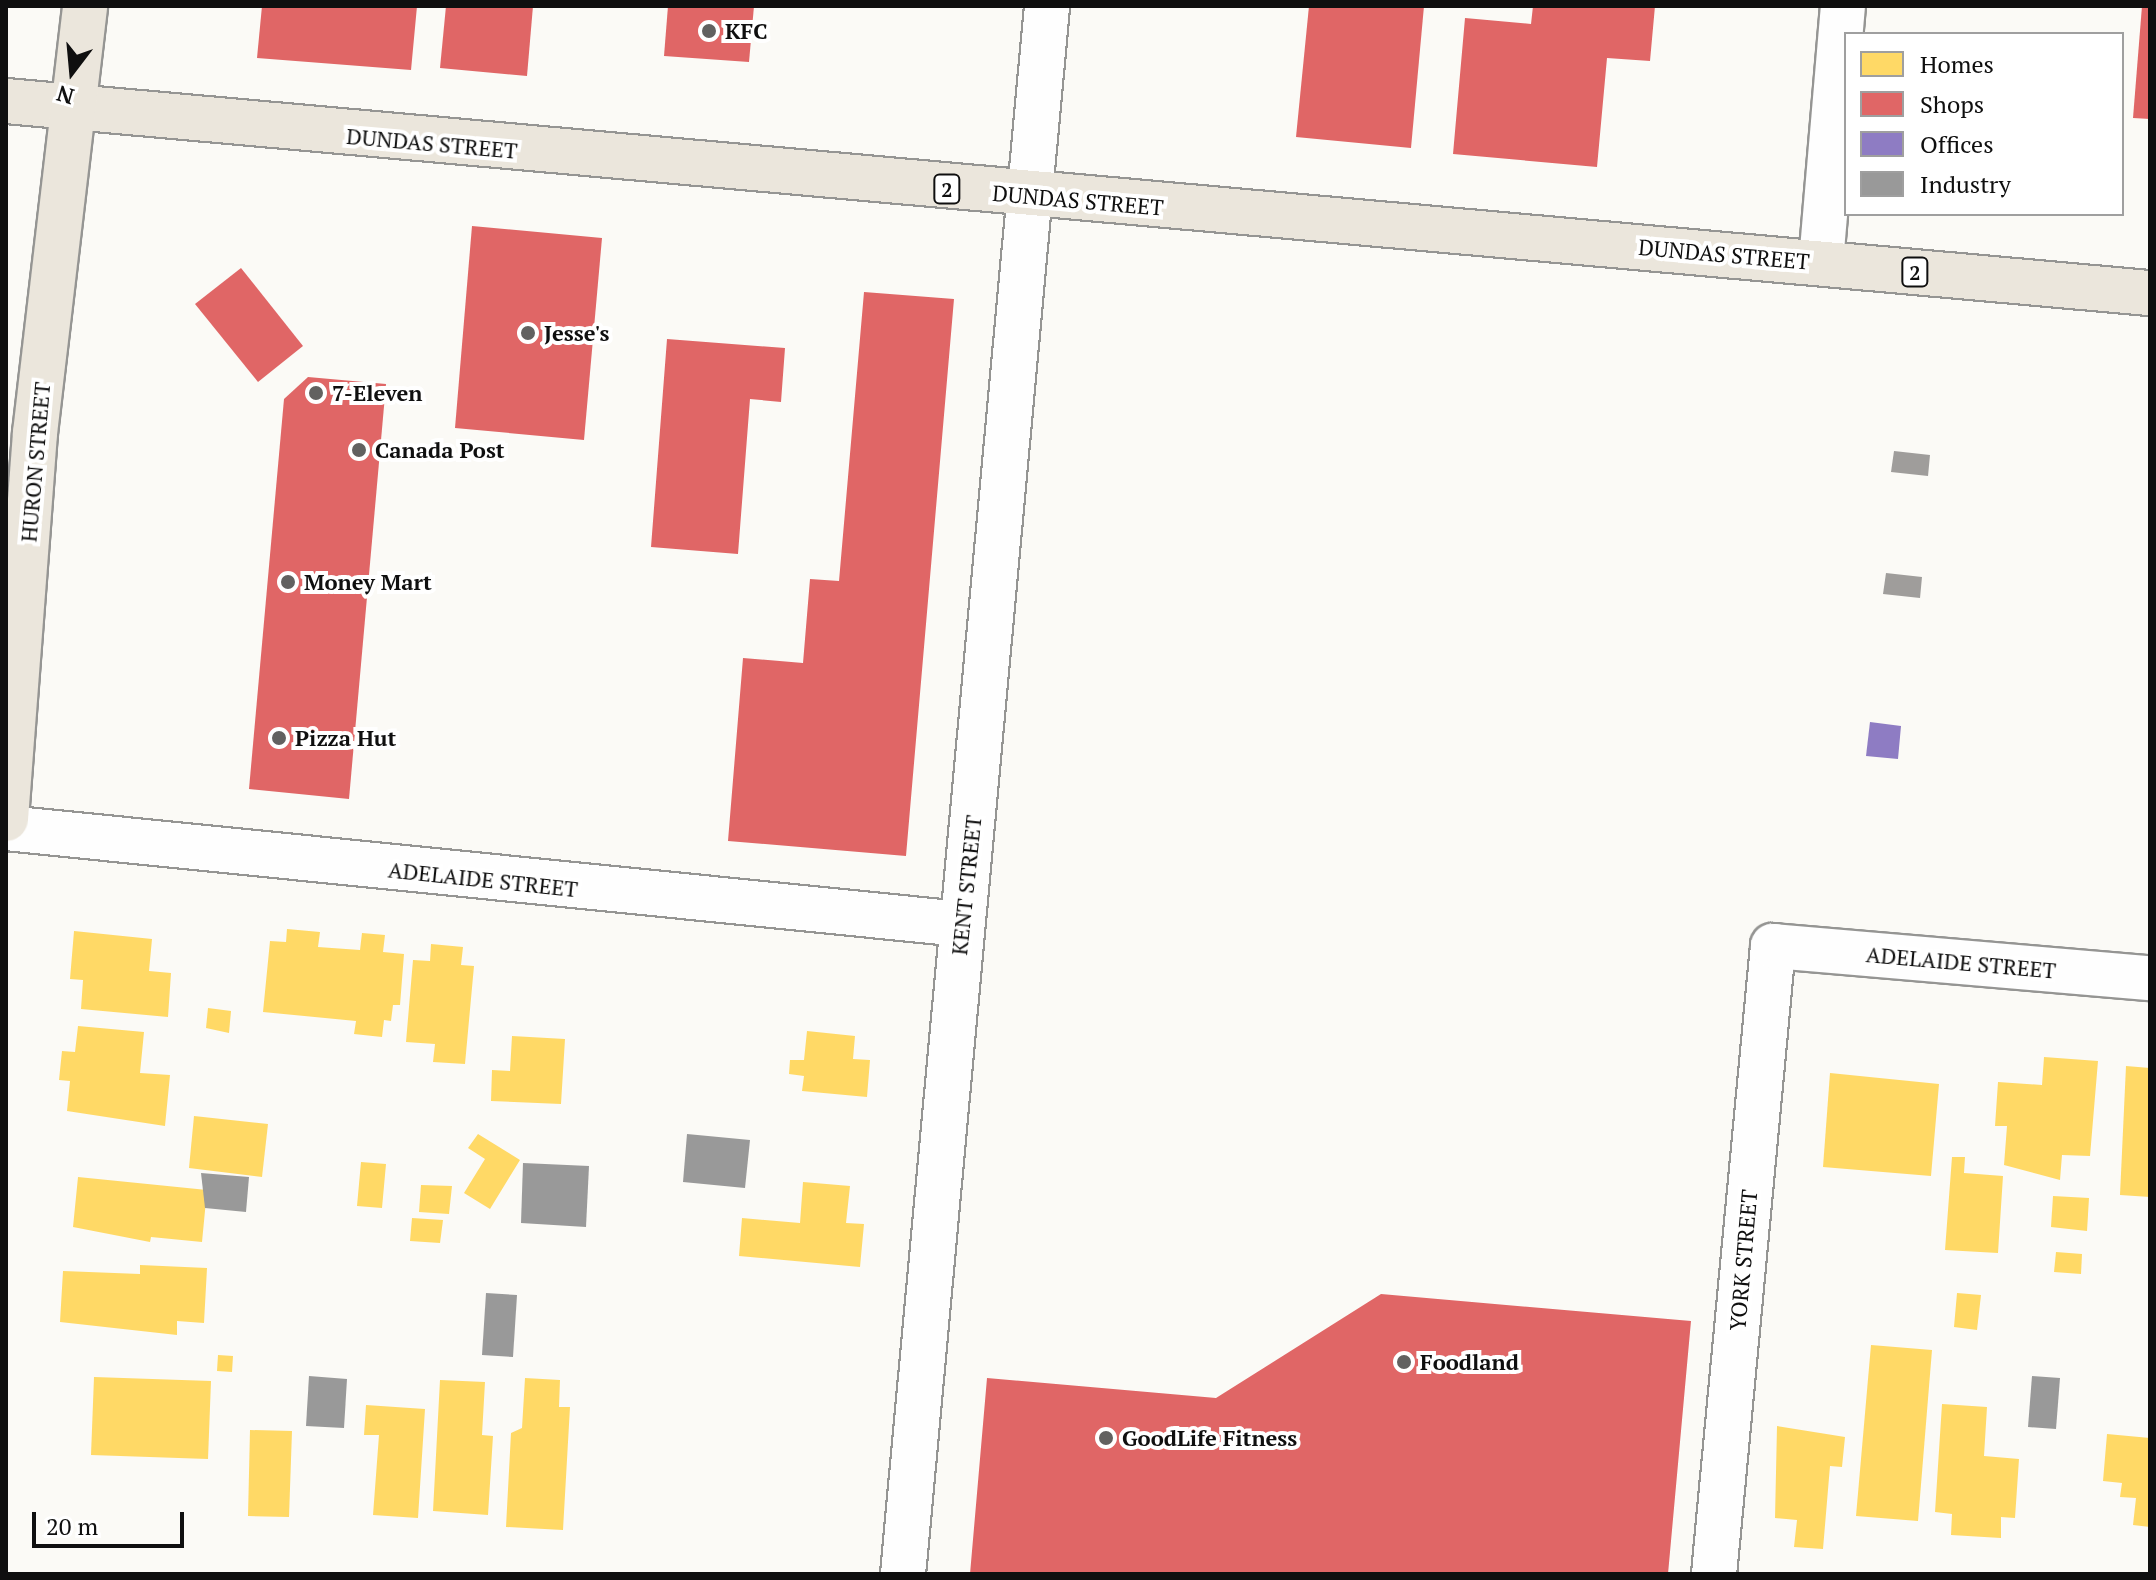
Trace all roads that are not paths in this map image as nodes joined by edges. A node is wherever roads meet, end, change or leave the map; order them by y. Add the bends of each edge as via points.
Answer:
1 (85, 6) edge
2 (1047, 6) edge
3 (1843, 6) edge
4 (6, 101) edge
5 (74, 106) junction
6 (1030, 196) junction
7 (1821, 262) junction
8 (2150, 293) edge
9 (6, 819) edge
10 (6, 828) edge
11 (961, 924) junction
12 (1773, 946) joint
13 (2150, 978) edge
14 (903, 1574) edge
15 (1714, 1574) edge

1 - 5 main road, HURON STREET
2 - 6 street, KENT STREET
3 - 7 street
4 - 5 main road, DUNDAS STREET / 2
5 - 6 main road, DUNDAS STREET / 2
5 - 9 main road, HURON STREET via 35,433
6 - 7 main road, DUNDAS STREET / 2
6 - 11 street, KENT STREET
7 - 8 main road, DUNDAS STREET / 2
10 - 11 street, ADELAIDE STREET
11 - 14 street, KENT STREET
12 - 13 street, ADELAIDE STREET
12 - 15 street, YORK STREET

